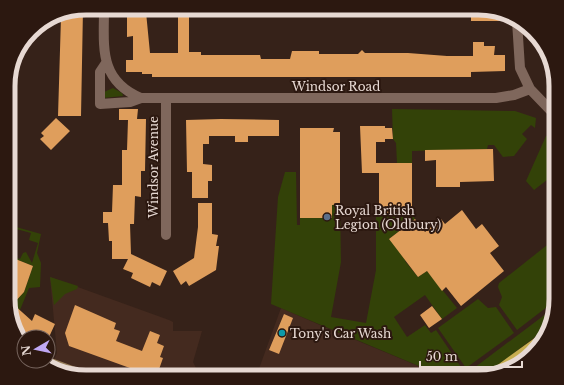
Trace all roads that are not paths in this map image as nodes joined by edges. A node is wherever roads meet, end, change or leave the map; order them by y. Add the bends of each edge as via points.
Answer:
1 (104, 15) edge
2 (517, 27) edge
3 (106, 63) junction
4 (530, 89) junction
5 (141, 98) junction
6 (166, 99) junction
7 (549, 109) edge
8 (166, 235) dead end

1 - 3 street, Windsor Road
2 - 4 street via 520,68
3 - 5 street via 122,85
3 - 5 street, Windsor Road via 100,72 100,104 130,102
4 - 6 street, Windsor Road via 514,96 496,98
4 - 7 street
5 - 6 street, Windsor Road
6 - 8 street, Windsor Avenue

